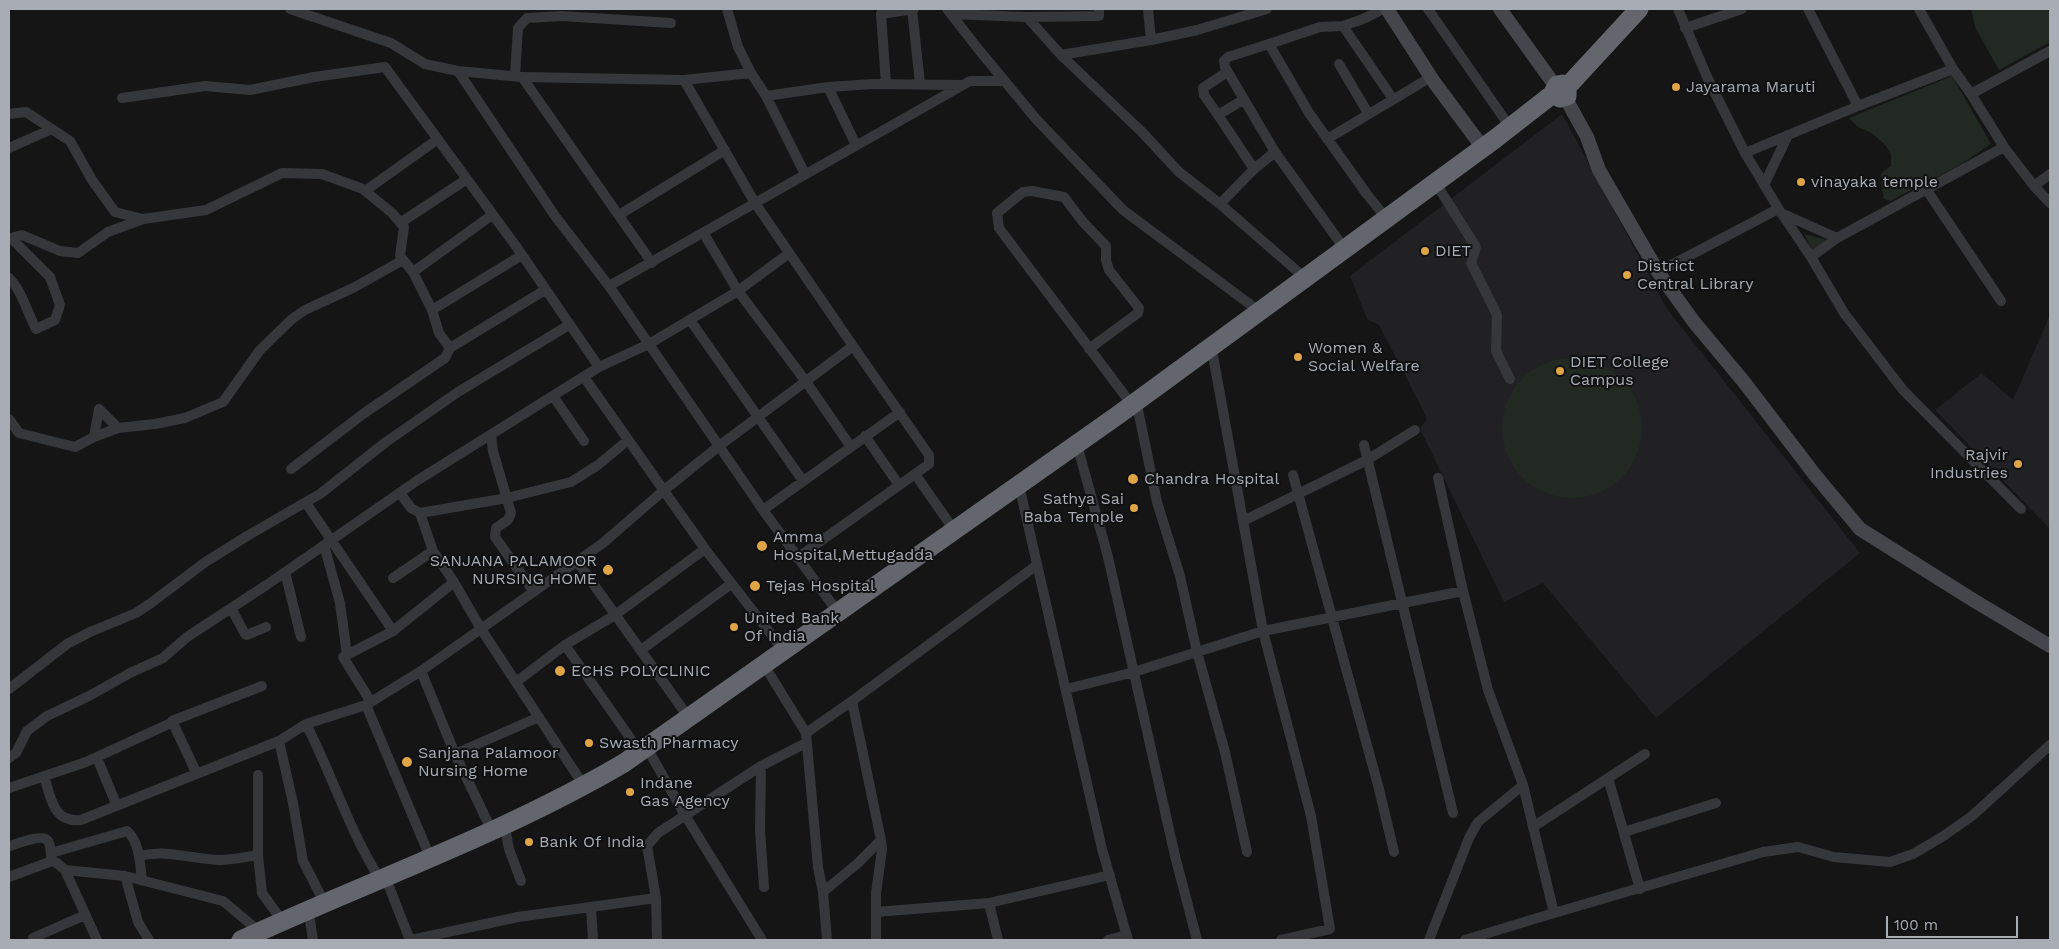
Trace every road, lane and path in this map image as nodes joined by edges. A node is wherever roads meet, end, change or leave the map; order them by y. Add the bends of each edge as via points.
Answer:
1 (290, 9) edge
2 (727, 9) edge
3 (913, 9) edge
4 (1099, 9) edge
5 (1148, 9) edge
6 (1267, 9) edge
7 (1383, 9) edge
8 (1387, 9) edge
9 (1428, 9) edge
10 (1500, 9) edge
11 (1629, 9) edge
12 (1640, 9) edge
13 (1678, 9) edge
14 (1742, 9) edge
15 (1808, 9) edge
16 (1919, 9) edge
17 (949, 11) edge
18 (1027, 17) junction
19 (671, 23) dead end
20 (1343, 26) junction
21 (1685, 28) junction
22 (1151, 40) junction
23 (1269, 44) junction
24 (2050, 51) edge
25 (1061, 55) junction
26 (1339, 64) dead end
27 (1953, 69) junction
28 (458, 71) junction
29 (1227, 72) junction
30 (751, 73) junction
31 (518, 76) junction
32 (1431, 77) junction
33 (684, 80) junction
34 (1005, 81) junction
35 (886, 84) junction
36 (920, 84) junction
37 (964, 84) junction
38 (828, 87) junction
39 (1560, 91) junction
40 (1971, 94) junction
41 (766, 96) junction
42 (122, 98) dead end
43 (1393, 99) junction
44 (1243, 100) junction
45 (1858, 106) junction
46 (1368, 113) junction
47 (9, 114) edge
48 (1218, 115) junction
49 (1510, 127) junction
50 (52, 129) junction
51 (1788, 135) junction
52 (438, 139) junction
53 (1327, 139) junction
54 (856, 146) junction
55 (2004, 147) junction
56 (9, 148) edge
57 (1483, 148) junction
58 (725, 150) junction
59 (1275, 152) junction
60 (1745, 153) junction
61 (1254, 169) junction
62 (805, 174) junction
63 (2050, 174) edge
64 (467, 179) junction
65 (1764, 185) junction
66 (2034, 186) junction
67 (1926, 189) junction
68 (1440, 190) junction
69 (365, 191) junction
70 (755, 203) junction
71 (2050, 203) edge
72 (1220, 204) junction
73 (1779, 211) junction
74 (492, 215) junction
75 (619, 215) junction
76 (1386, 218) junction
77 (143, 219) junction
78 (400, 223) junction
79 (704, 234) junction
80 (1837, 238) junction
81 (1344, 248) junction
82 (788, 254) junction
83 (522, 256) junction
84 (1811, 257) junction
85 (403, 260) junction
86 (652, 263) junction
87 (413, 272) junction
88 (1658, 272) junction
89 (1304, 277) junction
90 (9, 278) edge
91 (610, 286) junction
92 (545, 290) junction
93 (738, 291) junction
94 (2001, 301) dead end
95 (432, 310) junction
96 (1259, 311) junction
97 (690, 320) junction
98 (569, 325) junction
99 (649, 344) junction
100 (853, 346) junction
101 (450, 348) junction
102 (1089, 349) junction
103 (1210, 353) junction
104 (599, 367) junction
105 (584, 377) junction
106 (1510, 379) dead end
107 (807, 382) junction
108 (553, 396) junction
109 (1135, 407) junction
110 (900, 412) junction
111 (758, 416) junction
112 (9, 419) edge
113 (118, 428) junction
114 (1415, 430) dead end
115 (490, 434) junction
116 (865, 436) junction
117 (94, 437) junction
118 (628, 440) junction
119 (584, 441) dead end
120 (719, 446) junction
121 (851, 446) junction
122 (1364, 446) dead end
123 (1080, 452) junction
124 (1367, 460) junction
125 (292, 469) dead end
126 (915, 474) junction
127 (1293, 475) dead end
128 (1438, 478) dead end
129 (803, 481) junction
130 (899, 485) junction
131 (663, 491) junction
132 (400, 493) junction
133 (1021, 494) junction
134 (1299, 495) junction
135 (507, 498) junction
136 (306, 503) junction
137 (2021, 509) dead end
138 (763, 510) junction
139 (420, 513) junction
140 (1243, 521) junction
141 (954, 530) junction
142 (328, 543) junction
143 (705, 549) junction
144 (433, 551) junction
145 (798, 558) junction
146 (577, 561) junction
147 (1037, 566) junction
148 (285, 572) junction
149 (392, 578) dead end
150 (454, 582) junction
151 (731, 584) junction
152 (1463, 591) junction
153 (534, 592) junction
154 (1402, 603) junction
155 (231, 608) junction
156 (615, 615) junction
157 (840, 616) junction
158 (1331, 617) junction
159 (266, 627) dead end
160 (481, 629) junction
161 (393, 631) junction
162 (1263, 631) junction
163 (301, 638) dead end
164 (564, 645) junction
165 (2050, 646) edge
166 (641, 650) junction
167 (784, 651) junction
168 (1197, 652) junction
169 (347, 655) junction
170 (421, 671) junction
171 (1134, 672) junction
172 (769, 673) junction
173 (516, 682) junction
174 (262, 686) dead end
175 (9, 689) edge
176 (1066, 689) junction
177 (852, 701) junction
178 (368, 704) junction
179 (539, 717) junction
180 (689, 718) junction
181 (173, 722) junction
182 (306, 724) junction
183 (806, 738) junction
184 (279, 741) junction
185 (2050, 745) edge
186 (455, 754) junction
187 (646, 754) junction
188 (1645, 754) dead end
189 (9, 758) edge
190 (97, 758) junction
191 (761, 766) junction
192 (197, 774) junction
193 (258, 775) dead end
194 (44, 776) junction
195 (1608, 778) junction
196 (1524, 785) junction
197 (584, 786) junction
198 (9, 788) edge
199 (1716, 803) dead end
200 (117, 806) junction
201 (1453, 813) dead end
202 (685, 815) junction
203 (1533, 827) junction
204 (499, 832) junction
205 (1624, 832) junction
206 (881, 840) junction
207 (9, 846) edge
208 (1247, 852) dead end
209 (1394, 852) dead end
210 (258, 855) junction
211 (139, 856) junction
212 (51, 857) junction
213 (430, 857) junction
214 (66, 870) junction
215 (1110, 875) junction
216 (9, 876) edge
217 (125, 876) junction
218 (142, 880) junction
219 (521, 881) dead end
220 (384, 882) junction
221 (764, 887) dead end
222 (1640, 889) junction
223 (822, 892) junction
224 (656, 898) junction
225 (989, 903) junction
226 (325, 904) junction
227 (591, 907) junction
228 (876, 912) junction
229 (1554, 913) junction
230 (85, 915) junction
231 (308, 916) junction
232 (283, 922) junction
233 (1330, 929) junction
234 (265, 936) edge
235 (452, 936) edge
236 (1128, 938) edge
237 (758, 939) edge
238 (32, 940) edge
239 (97, 940) edge
240 (149, 940) edge
241 (241, 940) edge
242 (314, 940) edge
243 (410, 940) edge
244 (592, 940) edge
245 (657, 940) edge
246 (827, 940) edge
247 (876, 940) edge
248 (998, 940) edge
249 (1108, 940) edge
250 (1197, 940) edge
251 (1281, 940) edge
252 (1334, 940) edge
253 (1429, 940) edge
254 (1465, 940) edge

1 - 28 street via 391,43 425,64
2 - 30 street via 738,47
3 - 35 street via 881,14
3 - 36 street
4 - 18 street via 1099,16
5 - 22 street
6 - 22 street
7 - 20 street
8 - 32 street
9 - 49 street
10 - 39 street
11 - 39 highway
12 - 39 highway
13 - 21 street
14 - 21 street
15 - 45 street
16 - 27 street
17 - 18 street
17 - 34 street
18 - 25 street
19 - 31 street via 562,16 527,18 518,28
20 - 23 street via 1320,27
20 - 43 street
21 - 60 street
22 - 25 street
23 - 29 street via 1228,57 1224,61
23 - 53 street
24 - 40 street
25 - 72 street via 1141,131 1178,172
26 - 46 street
27 - 40 street
27 - 45 street
28 - 31 street
28 - 91 street via 555,216
29 - 44 street
29 - 48 street via 1203,88 1204,95
30 - 33 street
30 - 41 street
31 - 33 street
31 - 75 street
32 - 43 street
32 - 57 street
33 - 58 street
34 - 37 street via 970,81
34 - 96 street via 1036,119 1123,210
35 - 36 street
35 - 38 street
36 - 37 street
37 - 54 street
38 - 41 street
38 - 54 street
39 - 49 highway
39 - 68 highway via 1495,149
39 - 88 street via 1587,137 1599,170
40 - 55 street
41 - 62 street
42 - 52 street via 205,86 250,90 385,67
43 - 46 street
44 - 48 street
44 - 59 street
45 - 51 street
46 - 53 street
47 - 50 street via 26,112
48 - 61 street
49 - 57 highway
50 - 56 street
50 - 77 street via 70,141 115,212
51 - 60 street
51 - 65 street
52 - 64 street
52 - 69 street
53 - 76 street
54 - 62 street
55 - 66 street
55 - 67 street
57 - 76 highway
58 - 70 street
58 - 75 street
59 - 61 street
59 - 81 street
60 - 65 street
61 - 72 street
62 - 70 street
63 - 66 street
64 - 74 street
64 - 78 street
65 - 73 street
66 - 71 street
67 - 80 street
67 - 94 street
68 - 103 highway
68 - 106 street via 1476,247 1471,263 1497,315 1496,351
69 - 77 street via 322,174 282,173 206,210
69 - 78 street
70 - 79 street
70 - 82 street
72 - 89 street
73 - 80 street
73 - 84 street
73 - 88 street
74 - 83 street
74 - 87 street
75 - 86 street
76 - 81 highway
77 - 90 street via 108,232 78,253 60,251 22,235 11,238 50,277 60,306 54,320 36,328 16,285
78 - 85 street via 404,227 400,256
79 - 86 street
79 - 93 street
80 - 84 street
81 - 89 highway
82 - 93 street
82 - 100 street
83 - 92 street
83 - 95 street
84 - 137 street via 1844,313 1903,390
85 - 87 street
85 - 113 street via 292,319 260,350 223,402 185,418
86 - 91 street
87 - 95 street
88 - 165 street via 1694,322 1860,529
89 - 96 highway
91 - 99 street
92 - 98 street
92 - 101 street
93 - 97 street
93 - 107 street
95 - 101 street via 439,333
96 - 103 highway
97 - 99 street
97 - 111 street
98 - 104 street
98 - 136 street via 458,392
99 - 104 street
99 - 120 street
100 - 107 street
100 - 110 street
101 - 125 street via 445,358 363,414
102 - 102 street via 998,228 997,213 1023,192 1064,197 1106,246 1109,270 1139,308 1138,313
102 - 109 street
103 - 109 highway
103 - 140 street
104 - 105 street
105 - 108 street
105 - 118 street
107 - 111 street
107 - 121 street
108 - 115 street
108 - 119 street
109 - 123 highway
109 - 141 highway
109 - 168 street
110 - 116 street
110 - 126 street via 929,455 929,464
111 - 120 street
111 - 129 street
112 - 117 street via 19,433 75,446
113 - 117 street
113 - 117 street via 99,409
114 - 124 street
115 - 132 street
115 - 135 street
116 - 121 street
116 - 130 street
118 - 131 street
118 - 135 street via 580,478
120 - 131 street
120 - 138 street
121 - 129 street
122 - 124 street
123 - 133 highway
123 - 171 street
124 - 134 street
124 - 154 street
126 - 130 street
126 - 141 street
127 - 134 street
128 - 152 street
129 - 138 street
130 - 145 street
131 - 143 street
131 - 146 street
132 - 139 street via 411,508
132 - 142 street
133 - 147 street
133 - 157 highway
134 - 140 street
134 - 158 street
135 - 139 street
135 - 153 street via 511,517 496,528 496,538
136 - 142 street
136 - 175 street via 211,559 136,612 67,644
138 - 145 street
139 - 144 street
140 - 162 street
141 - 157 highway
142 - 148 street
142 - 161 street
142 - 169 street
143 - 151 street
143 - 156 street
144 - 149 street
144 - 150 street
145 - 157 street
146 - 153 street
146 - 156 street
147 - 176 street
147 - 177 street
148 - 155 street
148 - 163 street
150 - 160 street
150 - 161 street
151 - 166 street
151 - 167 street
152 - 154 street
152 - 196 street via 1488,690
153 - 160 street
154 - 158 street
154 - 201 street
155 - 159 street via 245,634
155 - 189 street via 187,637 163,658 47,716 27,731 16,753
156 - 164 street
156 - 166 street
157 - 167 highway
157 - 172 highway
158 - 162 street
158 - 209 street
160 - 170 street
160 - 173 street
161 - 169 street
162 - 168 street
162 - 233 street via 1312,816
164 - 173 street
164 - 187 street
166 - 180 street
167 - 180 highway
168 - 171 street
168 - 208 street via 1225,752
169 - 178 street via 343,657
170 - 178 street
170 - 186 street
171 - 176 street
171 - 250 street
172 - 183 street
172 - 187 highway
173 - 179 street
174 - 181 street
176 - 215 street
177 - 183 street
177 - 206 street
178 - 182 street
178 - 213 street
179 - 186 street
179 - 197 street
180 - 187 highway
181 - 190 street
181 - 192 street
182 - 184 street
182 - 220 street via 368,861
183 - 191 street
183 - 223 street
184 - 192 street
184 - 226 street via 303,861
185 - 222 street via 1972,816 1913,854 1890,862 1834,857 1798,847 1763,852
186 - 204 street
187 - 197 highway
187 - 202 street
187 - 204 highway via 589,793
188 - 195 street
190 - 194 street
190 - 200 street
191 - 202 street
191 - 221 street via 760,830
192 - 200 street
193 - 210 street
194 - 198 street
194 - 200 street via 56,809 65,820 81,820
195 - 203 street
195 - 205 street
196 - 203 street
196 - 253 street via 1478,822 1468,838
197 - 204 highway
199 - 205 street
202 - 224 street via 658,833 647,846
202 - 237 street
203 - 229 street
204 - 213 highway
204 - 219 street
204 - 220 highway
205 - 222 street
206 - 223 street
206 - 228 street
207 - 212 street via 44,838
210 - 211 street via 233,860 160,852
210 - 232 street via 262,893
211 - 212 street via 130,833 125,830
211 - 218 street
212 - 214 street
212 - 216 street
213 - 220 highway
214 - 217 street
214 - 230 street
215 - 225 street
215 - 236 street
217 - 218 street
217 - 240 street via 138,922
218 - 234 street via 223,901
220 - 226 highway
220 - 231 highway via 320,914
220 - 243 street
222 - 229 street
223 - 246 street
224 - 227 street
224 - 245 street
225 - 228 street
225 - 248 street
226 - 231 highway
227 - 235 street via 518,917
227 - 244 street
228 - 247 street
229 - 254 street
230 - 238 street
230 - 239 street
231 - 232 highway
231 - 234 highway
231 - 242 street
232 - 234 highway
233 - 251 street
233 - 252 street
234 - 241 highway
235 - 243 street
236 - 249 street

